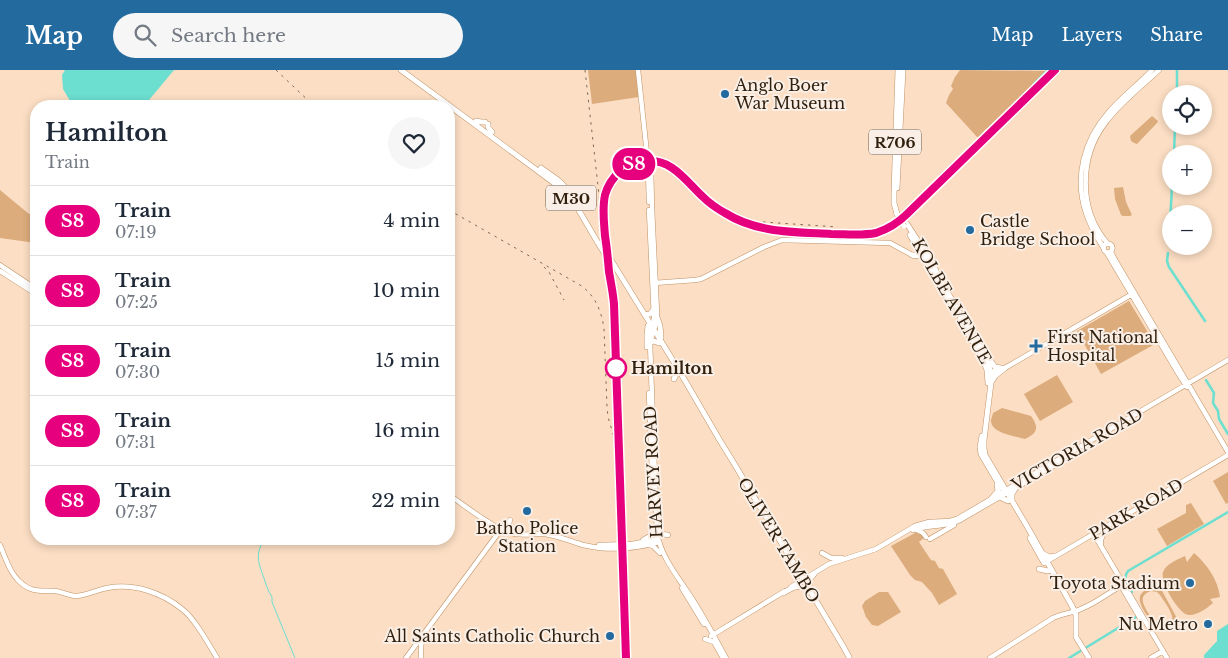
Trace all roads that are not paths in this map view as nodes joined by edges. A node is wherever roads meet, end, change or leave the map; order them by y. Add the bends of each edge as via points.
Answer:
1 (401, 70) edge
2 (407, 70) edge
3 (640, 70) edge
4 (898, 70) edge
5 (903, 70) edge
6 (1154, 72) edge
7 (446, 100) edge
8 (448, 100) edge
9 (455, 105) edge
10 (455, 106) edge
11 (484, 125) junction
12 (1083, 189) junction
13 (899, 213) junction
14 (906, 225) junction
15 (1108, 244) junction
16 (1103, 248) junction
17 (1109, 252) junction
18 (923, 259) junction
19 (610, 261) junction
20 (0, 265) edge
21 (0, 271) edge
22 (654, 283) junction
23 (30, 285) edge
24 (30, 290) edge
25 (1132, 293) junction
26 (654, 309) junction
27 (645, 315) junction
28 (657, 316) junction
29 (961, 318) junction
30 (652, 329) junction
31 (660, 342) junction
32 (649, 345) junction
33 (985, 355) junction
34 (1227, 362) edge
35 (1003, 368) junction
36 (677, 372) junction
37 (989, 372) junction
38 (681, 379) junction
39 (992, 383) junction
40 (1188, 385) junction
41 (697, 403) junction
42 (1228, 455) edge
43 (733, 463) junction
44 (1034, 476) junction
45 (997, 482) junction
46 (1015, 489) junction
47 (1004, 494) junction
48 (455, 497) edge
49 (455, 497) edge
50 (992, 498) junction
51 (1010, 501) junction
52 (984, 505) junction
53 (965, 516) junction
54 (510, 520) dead end
55 (957, 522) junction
56 (492, 524) junction
57 (922, 525) junction
58 (1109, 528) junction
59 (503, 529) junction
60 (915, 529) junction
61 (655, 530) junction
62 (512, 532) junction
63 (904, 533) junction
64 (668, 535) dead end
65 (497, 536) junction
66 (1093, 536) junction
67 (657, 541) junction
68 (0, 545) edge
69 (632, 546) junction
70 (1102, 547) junction
71 (0, 551) edge
72 (660, 553) junction
73 (822, 553) dead end
74 (1041, 554) junction
75 (853, 556) junction
76 (1056, 558) junction
77 (832, 564) junction
78 (1047, 565) junction
79 (814, 574) junction
80 (804, 580) junction
81 (1122, 585) junction
82 (808, 589) junction
83 (784, 592) junction
84 (166, 599) junction
85 (178, 606) junction
86 (1073, 613) junction
87 (188, 615) junction
88 (424, 633) junction
89 (715, 633) junction
90 (705, 639) dead end
91 (715, 641) junction
92 (414, 646) junction
93 (421, 648) junction
94 (1164, 650) junction
95 (1000, 652) junction
96 (1084, 654) edge
97 (1165, 657) edge
98 (217, 658) edge
99 (406, 658) edge
100 (421, 658) edge
101 (725, 658) edge
102 (849, 658) edge
103 (990, 658) edge
104 (1003, 658) edge
105 (1089, 658) edge
106 (1151, 658) edge

1 - 7 main road, M30
2 - 8 main road, M30
3 - 22 street, bridge via 650,168
4 - 13 main road, R706 via 894,203
5 - 13 main road, R706 via 896,193
6 - 12 street via 1098,126 1085,164
9 - 11 main road, M30
10 - 11 main road, M30
11 - 19 main road, M30, bridge via 566,192
12 - 15 street via 1094,224
12 - 16 street via 1087,218
13 - 14 main road, R706, bridge
14 - 18 main road, KOLBE AVENUE / R706
14 - 18 main road, KOLBE AVENUE / R706 via 917,241
15 - 16 street
15 - 17 street via 1112,247
16 - 17 street via 1104,252
17 - 25 street
18 - 22 street via 890,243 782,240 701,279
18 - 29 main road, KOLBE AVENUE / R706 via 940,280
18 - 29 main road, KOLBE AVENUE / R706
19 - 27 main road, M30
19 - 30 main road, M30
20 - 23 street
21 - 24 street
22 - 26 street
22 - 28 street
25 - 35 street
25 - 40 street
26 - 27 main road
26 - 30 street
27 - 30 main road, M30
28 - 30 street
28 - 31 main road
29 - 33 main road, KOLBE AVENUE / R706
29 - 37 main road, KOLBE AVENUE / R706
30 - 31 main road, M30
30 - 32 street, HARVEY ROAD
30 - 32 main road via 647,334
31 - 32 main road
31 - 36 main road, M30
31 - 41 main road, M30
32 - 61 street, HARVEY ROAD
33 - 35 main road via 995,367
33 - 37 main road, KOLBE AVENUE / R706
34 - 40 street, VICTORIA ROAD
35 - 37 street
35 - 39 main road
36 - 38 main road, M30
36 - 38 main road via 674,378
37 - 39 main road, KOLBE AVENUE / R706
37 - 45 main road, KOLBE AVENUE / R706 via 980,450
38 - 41 main road, M30
39 - 47 main road, KOLBE AVENUE / R706 via 984,452
40 - 42 street
40 - 44 street, VICTORIA ROAD
41 - 43 main road, M30
42 - 58 street, PARK ROAD
42 - 66 street, PARK ROAD
43 - 80 main road, OLIVER TAMBO / M30
43 - 80 main road, OLIVER TAMBO / M30
44 - 46 street, VICTORIA ROAD
44 - 47 street, VICTORIA ROAD
45 - 47 main road, KOLBE AVENUE / R706
45 - 50 main road via 998,492
46 - 47 street, VICTORIA ROAD
46 - 51 main road
47 - 50 street, VICTORIA ROAD
47 - 51 main road, R706
47 - 51 main road
47 - 52 street, VICTORIA ROAD
48 - 56 street
49 - 59 street
50 - 52 street, VICTORIA ROAD
51 - 74 main road, R706
52 - 53 street, VICTORIA ROAD
53 - 55 street, VICTORIA ROAD
53 - 57 street, VICTORIA ROAD
54 - 62 street via 508,528
55 - 57 street, VICTORIA ROAD
55 - 60 street via 928,538
56 - 59 street
56 - 65 street
57 - 60 street
57 - 63 street
58 - 66 street, PARK ROAD
58 - 70 street via 1101,538
59 - 62 street
59 - 65 street
60 - 63 street
61 - 64 street
61 - 67 street, HARVEY ROAD
61 - 69 street via 648,538
62 - 65 street
62 - 69 street via 548,532 594,544
63 - 75 street via 876,549
65 - 88 street
66 - 70 street
66 - 76 street, PARK ROAD
66 - 81 street
67 - 69 street
67 - 72 street, HARVEY ROAD
67 - 89 street, HARVEY ROAD
68 - 84 street via 15,577 32,590 77,596 130,587
69 - 72 street via 642,548 650,545
70 - 81 street
71 - 87 street via 15,580 35,593 78,598 117,589 135,590 162,599
72 - 89 street, HARVEY ROAD
73 - 75 street via 833,558
74 - 76 main road
74 - 78 main road, R706
74 - 78 main road via 1038,568
75 - 77 street
76 - 78 main road
77 - 79 street
77 - 80 street
78 - 86 main road, R706
79 - 80 street
79 - 82 main road
80 - 82 main road, OLIVER TAMBO / M30
80 - 83 street
81 - 86 street via 1089,608
81 - 94 street
81 - 94 street
82 - 83 main road via 798,586
82 - 102 main road, OLIVER TAMBO / M30
83 - 89 street
84 - 85 street
84 - 85 street via 178,599
85 - 87 street
86 - 95 street via 1049,621
86 - 96 main road, R706 via 1079,646
87 - 98 street
88 - 92 street
88 - 93 street
89 - 91 street, HARVEY ROAD
90 - 91 street
91 - 101 street, HARVEY ROAD
92 - 93 street
92 - 99 street
93 - 100 street
94 - 97 street
94 - 106 street
95 - 103 street
95 - 104 street
96 - 105 main road, R706

